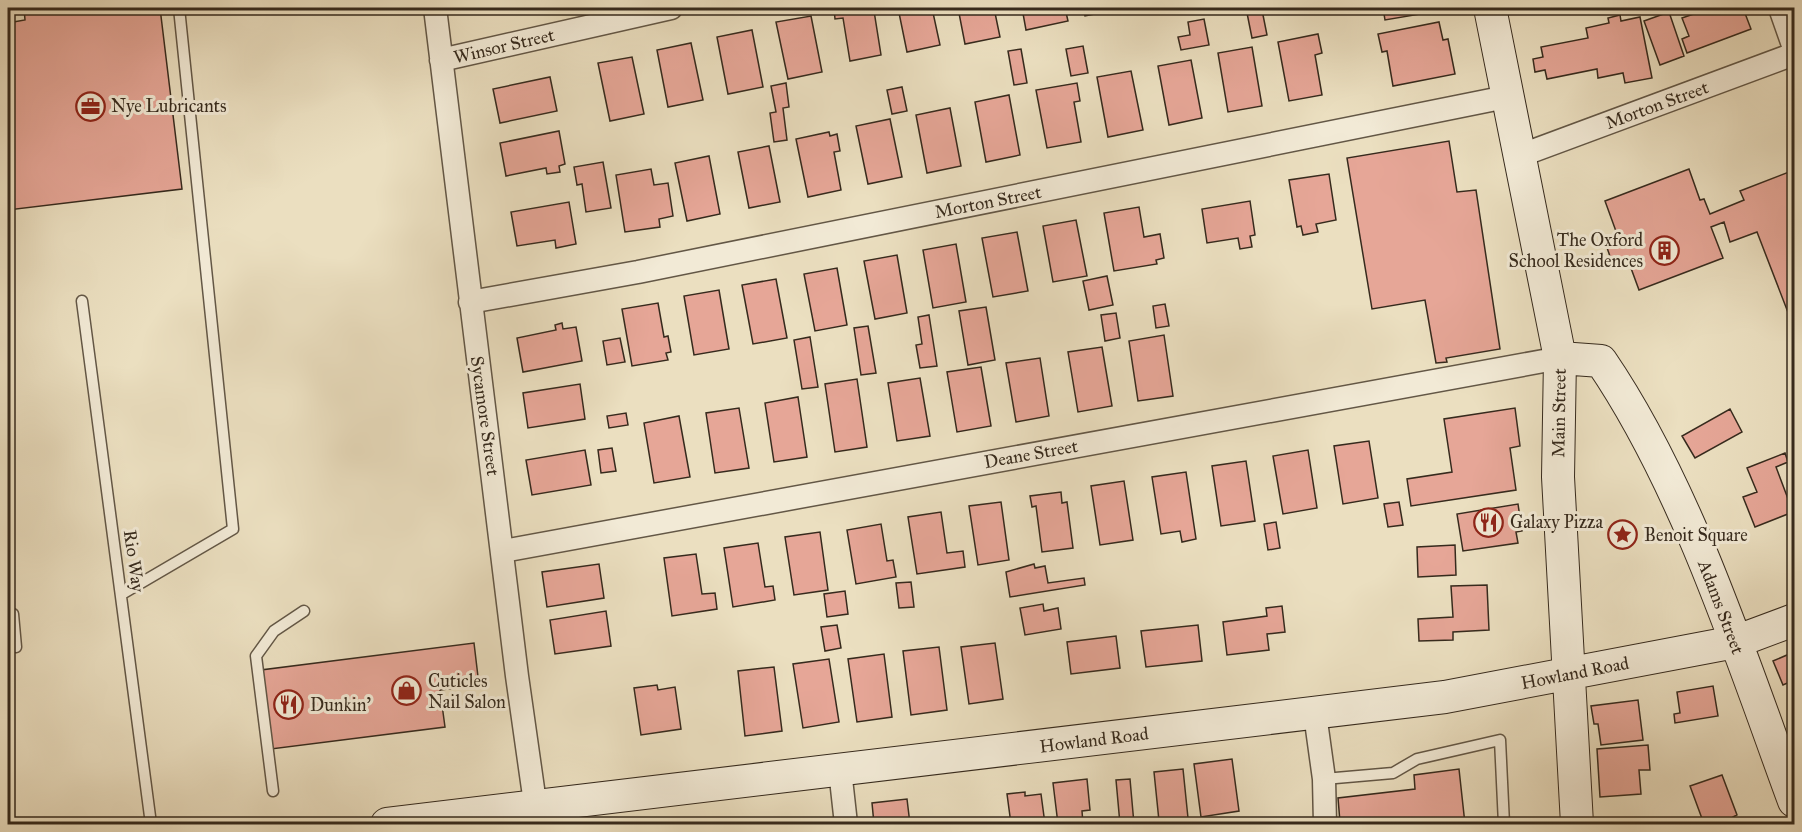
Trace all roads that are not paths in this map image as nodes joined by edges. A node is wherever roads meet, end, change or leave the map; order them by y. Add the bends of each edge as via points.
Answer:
1 (179, 8) edge
2 (435, 8) edge
3 (671, 8) edge
4 (1490, 8) edge
5 (1780, 8) edge
6 (1794, 48) edge
7 (1794, 54) edge
8 (441, 60) junction
9 (1506, 97) junction
10 (1519, 156) junction
11 (82, 301) dead end
12 (470, 302) junction
13 (1560, 358) junction
14 (503, 550) junction
15 (122, 594) junction
16 (304, 611) dead end
17 (13, 614) dead end
18 (1794, 620) edge
19 (1735, 642) junction
20 (16, 647) dead end
21 (1569, 674) junction
22 (1315, 714) junction
23 (840, 770) junction
24 (1324, 779) junction
25 (273, 791) dead end
26 (1794, 801) edge
27 (537, 815) edge
28 (151, 825) edge
29 (387, 825) edge
30 (846, 825) edge
31 (1325, 825) edge
32 (1504, 825) edge
33 (1577, 825) edge

1 - 15 lane via 233,529
2 - 8 street, Sycamore Street
3 - 8 street, Winsor Street
4 - 9 main road, Main Street
5 - 6 street
7 - 10 street, Morton Street
8 - 12 street, Sycamore Street
9 - 10 main road, Main Street
9 - 12 street, Morton Street via 638,272
10 - 13 main road, Main Street
11 - 15 lane, Rio Way
12 - 14 street, Sycamore Street
13 - 14 street, Deane Street
13 - 19 main road, Adams Street via 1601,361 1625,397 1689,529
13 - 21 main road, Main Street via 1558,477
14 - 27 street, Sycamore Street
15 - 28 lane, Rio Way
16 - 25 lane via 274,631 256,656
17 - 20 lane
18 - 19 main road, Howland Road
19 - 21 main road, Howland Road
19 - 26 main road, Adams Street
21 - 22 main road, Howland Road via 1445,697
21 - 33 main road, Main Street
22 - 23 main road, Howland Road
22 - 24 street
23 - 27 main road, Howland Road
23 - 30 street
24 - 31 street
24 - 32 lane via 1393,772 1417,759 1500,740
27 - 29 main road, Howland Road

